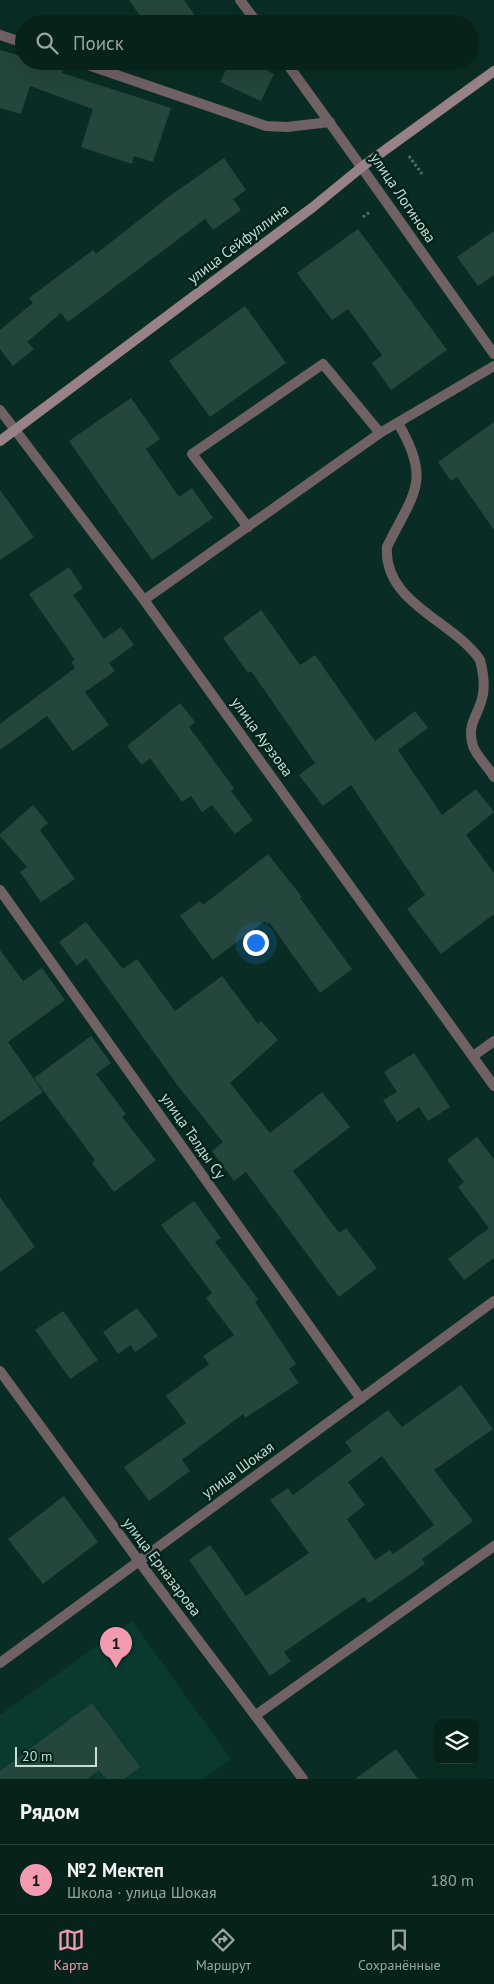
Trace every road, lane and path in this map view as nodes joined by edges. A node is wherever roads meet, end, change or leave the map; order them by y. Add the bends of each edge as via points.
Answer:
1 (240, 0) edge
2 (251, 15) edge
3 (0, 36) edge
4 (15, 40) edge
5 (102, 70) edge
6 (292, 70) edge
7 (494, 71) edge
8 (330, 122) junction
9 (363, 166) junction
10 (494, 354) edge
11 (494, 366) edge
12 (0, 410) edge
13 (398, 423) junction
14 (15, 430) junction
15 (380, 433) junction
16 (0, 441) edge
17 (248, 527) junction
18 (144, 600) junction
19 (494, 777) edge
20 (0, 890) edge
21 (494, 1041) edge
22 (474, 1056) junction
23 (494, 1086) edge
24 (494, 1301) edge
25 (0, 1371) edge
26 (362, 1398) junction
27 (494, 1546) edge
28 (139, 1562) junction
29 (0, 1663) edge
30 (256, 1715) junction
31 (303, 1779) edge

1 - 2 street
3 - 4 street
5 - 8 street via 266,126
6 - 8 street, улица Логинова
7 - 9 main road, улица Сейфуллина
8 - 9 street, улица Логинова
9 - 10 street, улица Логинова
9 - 14 main road, улица Сейфуллина
11 - 13 street
12 - 14 street, улица Ауэзова
13 - 15 street
13 - 19 street via 410,442 418,466 418,478 415,491 387,547 390,571 408,597 464,640 487,670 494,687 493,700 473,730 472,744
14 - 16 main road, улица Сейфуллина
14 - 18 street, улица Ауэзова
15 - 17 street
15 - 17 street via 323,364 192,454
17 - 18 street
18 - 22 street, улица Ауэзова
20 - 26 street, улица Талды Су
21 - 22 street
22 - 23 street, улица Ауэзова
24 - 26 street, улица Шокая
25 - 28 street, улица Ерназарова
26 - 28 street, улица Шокая
27 - 30 street
28 - 29 street, улица Шокая
28 - 30 street, улица Ерназарова
30 - 31 street, улица Ерназарова

